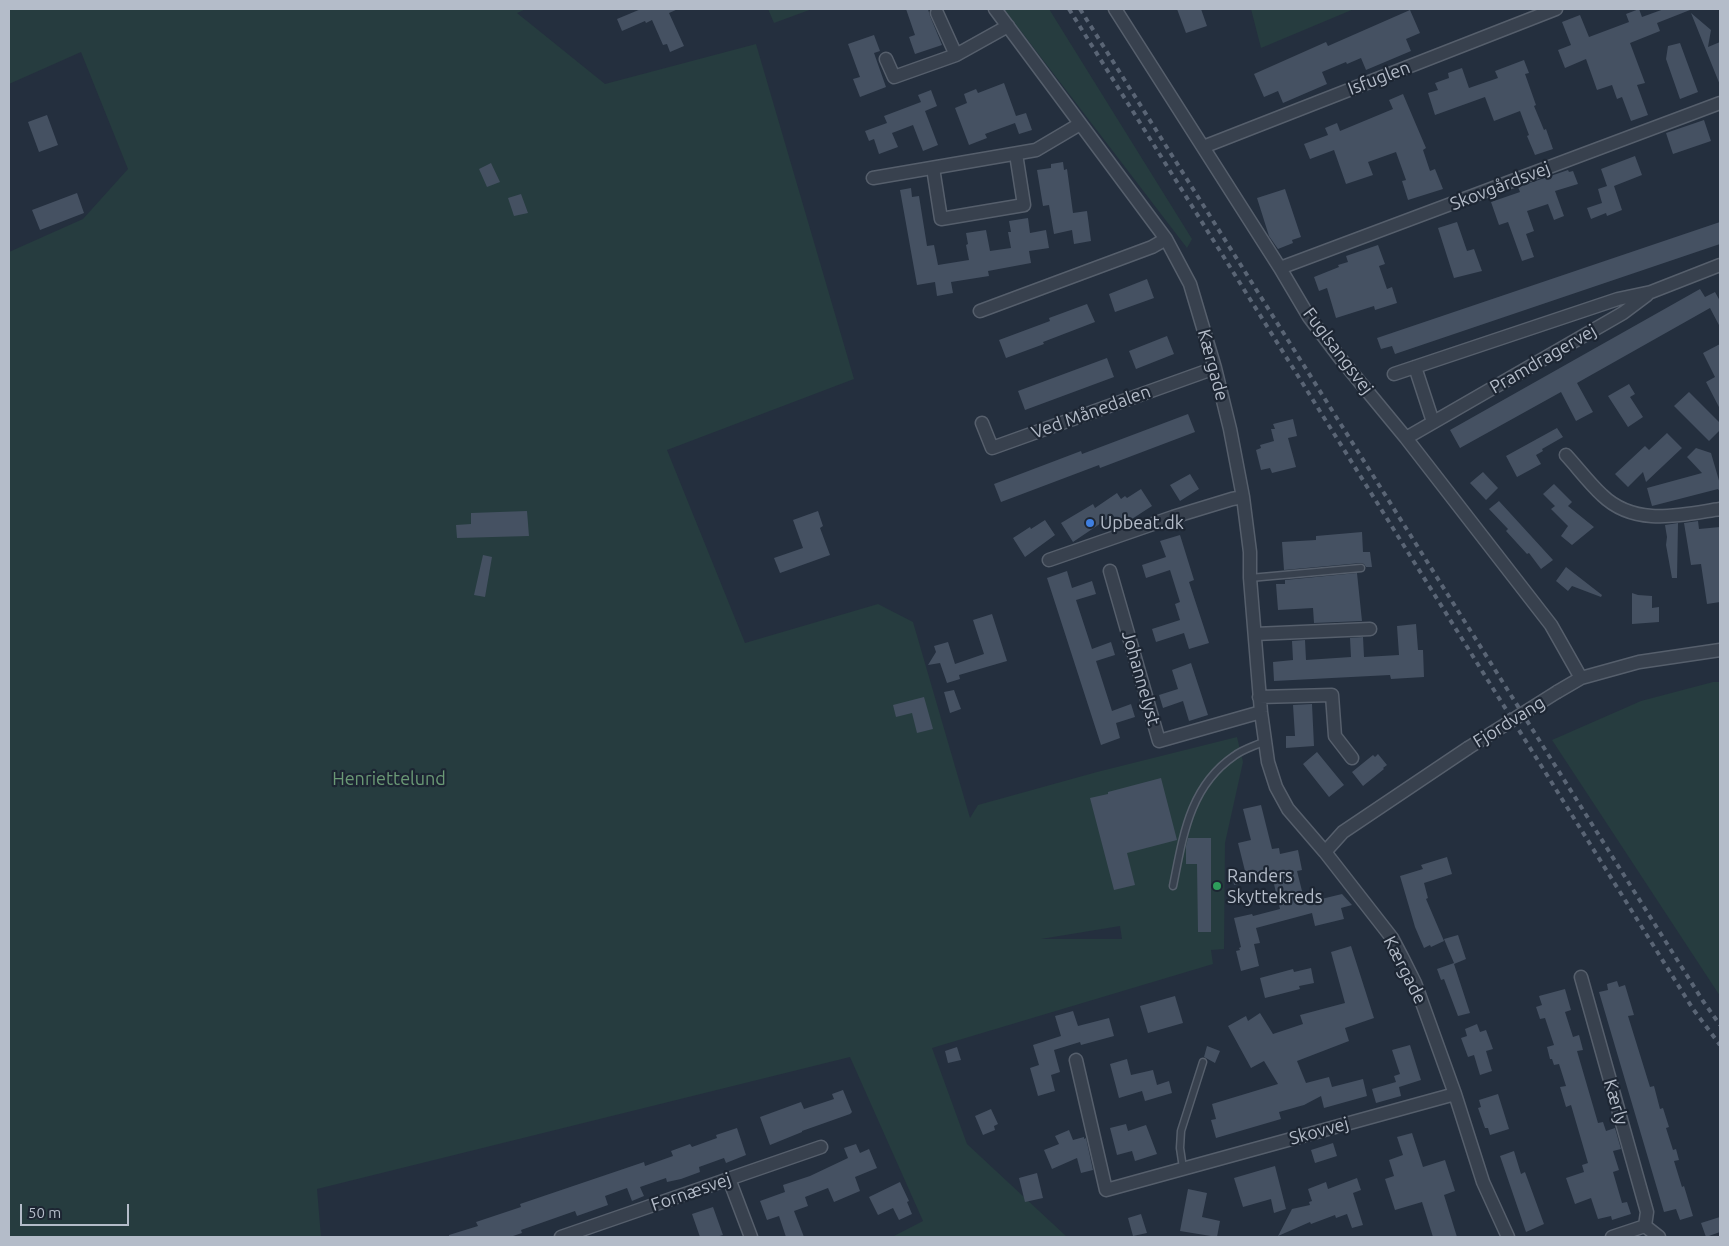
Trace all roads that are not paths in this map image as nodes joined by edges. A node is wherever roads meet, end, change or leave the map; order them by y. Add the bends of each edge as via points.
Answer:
1 (995, 9) edge
2 (1115, 9) edge
3 (1556, 9) edge
4 (937, 13) dead end
5 (1008, 26) junction
6 (956, 55) junction
7 (886, 59) dead end
8 (1720, 103) edge
9 (1080, 124) junction
10 (1203, 147) junction
11 (1016, 154) junction
12 (932, 168) junction
13 (873, 178) dead end
14 (1166, 239) junction
15 (1720, 265) edge
16 (1280, 268) junction
17 (1651, 292) junction
18 (980, 311) dead end
19 (1415, 367) junction
20 (1215, 368) junction
21 (1394, 374) dead end
22 (1434, 422) junction
23 (982, 423) dead end
24 (1406, 438) junction
25 (1566, 455) dead end
26 (1244, 497) junction
27 (1720, 509) edge
28 (1048, 560) dead end
29 (1360, 568) dead end
30 (1110, 571) dead end
31 (1250, 578) junction
32 (1370, 629) dead end
33 (1254, 634) junction
34 (1720, 650) edge
35 (1581, 678) junction
36 (1259, 698) junction
37 (1261, 712) junction
38 (1265, 741) junction
39 (1352, 758) dead end
40 (1325, 852) junction
41 (1172, 886) dead end
42 (1581, 977) dead end
43 (1076, 1060) dead end
44 (1204, 1062) dead end
45 (1455, 1094) junction
46 (821, 1147) dead end
47 (1183, 1168) junction
48 (729, 1179) junction
49 (1645, 1226) junction
50 (562, 1237) edge
51 (751, 1237) edge
52 (1508, 1237) edge
53 (1612, 1237) edge
54 (1660, 1237) edge

1 - 5 street, Kærgade
2 - 10 street, Fuglsangsvej
3 - 10 street, Isfuglen
4 - 6 street
5 - 6 street
5 - 9 street, Kærgade
6 - 7 street via 894,77
8 - 16 street, Skovgårdsvej
9 - 11 street via 1036,150
9 - 14 street, Kærgade
10 - 16 street, Fuglsangsvej
11 - 12 street
11 - 12 street via 1024,205 941,219
12 - 13 street
14 - 18 street
14 - 20 street, Kærgade via 1190,284
15 - 17 street, Pramdragervej
16 - 24 street, Fuglsangsvej via 1309,318
17 - 19 street, Pramdragervej via 1618,299
17 - 22 street, Pramdragervej via 1623,313
19 - 21 street, Pramdragervej
19 - 22 street
20 - 23 street, Ved Månedalen via 992,448
20 - 26 street, Kærgade
22 - 24 street, Pramdragervej
24 - 35 street, Fuglsangsvej via 1550,625
25 - 27 street via 1603,496 1622,510 1642,516 1669,516
26 - 28 street via 1173,517
26 - 31 street, Kærgade
29 - 31 lane
30 - 37 street, Johannelyst via 1159,741
31 - 33 street, Kærgade
32 - 33 street
33 - 36 street, Kærgade
34 - 35 street, Fjordvang via 1639,662
35 - 40 street, Fjordvang, bridge via 1468,748 1343,832
36 - 37 street, Kærgade
36 - 39 street via 1332,695 1335,736
37 - 38 street, Kærgade
38 - 40 street, Kærgade via 1276,787 1288,809
38 - 41 lane via 1234,755 1215,771 1198,796 1186,823
40 - 45 street, Kærgade via 1392,938 1416,983
42 - 49 street, Kærly via 1647,1212
43 - 47 street, Skovvej via 1106,1190
44 - 47 lane via 1181,1131
45 - 47 street, Skovvej
45 - 52 street, Kærgade via 1483,1182
46 - 48 street, Fornæsvej
48 - 50 street, Fornæsvej
48 - 51 street
49 - 53 street
49 - 54 street

